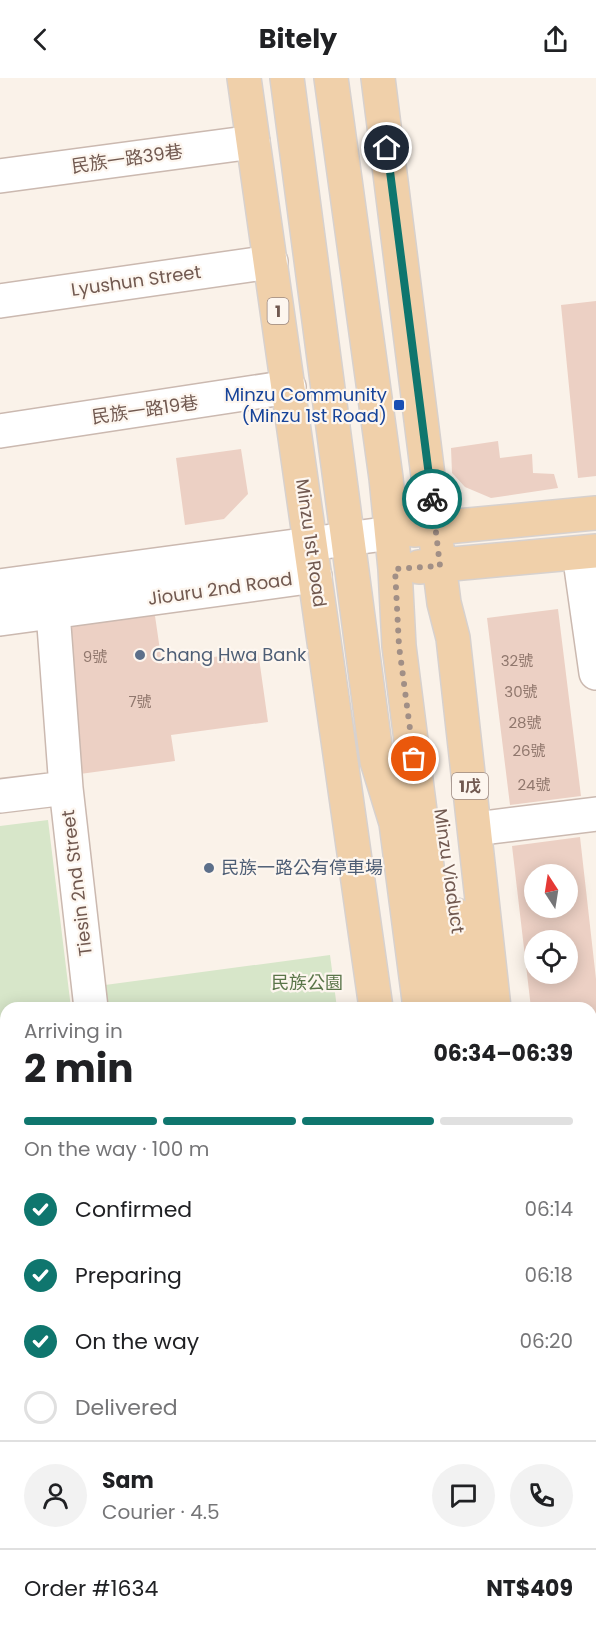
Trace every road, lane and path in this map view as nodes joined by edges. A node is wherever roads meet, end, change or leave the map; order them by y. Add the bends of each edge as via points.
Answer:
1 (244, 78) edge
2 (287, 78) edge
3 (332, 78) edge
4 (378, 78) edge
5 (254, 142) junction
6 (0, 176) edge
7 (271, 262) junction
8 (0, 301) edge
9 (289, 387) junction
10 (0, 431) edge
11 (596, 513) edge
12 (436, 527) junction
13 (391, 533) junction
14 (346, 539) junction
15 (312, 544) junction
16 (587, 552) edge
17 (440, 566) junction
18 (395, 569) junction
19 (350, 572) junction
20 (315, 576) junction
21 (0, 586) edge
22 (53, 612) junction
23 (0, 619) edge
24 (408, 644) junction
25 (596, 673) edge
26 (377, 761) junction
27 (66, 788) junction
28 (0, 796) edge
29 (596, 813) edge
30 (474, 829) junction
31 (90, 1002) edge
32 (375, 1002) edge
33 (396, 1002) edge
34 (419, 1002) edge
35 (444, 1002) edge
36 (468, 1002) edge
37 (493, 1002) edge

1 - 5 main road, Minzu 1st Road / 1
2 - 14 main road, Minzu 1st Road / 1
3 - 13 main road
4 - 12 main road
5 - 6 street, 民族一路39巷
5 - 7 main road, Minzu 1st Road / 1
7 - 8 street, Lyushun Street
7 - 9 main road, Minzu 1st Road / 1
9 - 10 street, 民族一路19巷
9 - 15 main road, Minzu 1st Road / 1
11 - 12 main road, Jiouru 2nd Road
12 - 13 main road, Jiouru 2nd Road
12 - 17 main road
13 - 14 street, Jiouru 2nd Road
13 - 18 main road, Minzu Viaduct
14 - 15 street, Jiouru 2nd Road
14 - 19 main road, Minzu 1st Road / 1
15 - 20 main road, Minzu 1st Road / 1
15 - 21 street, Jiouru 2nd Road
16 - 17 main road, Jiouru 2nd Road
16 - 25 street
17 - 18 main road, Jiouru 2nd Road
17 - 30 main road, 1戊 via 453,638
18 - 19 main road, Jiouru 2nd Road
18 - 24 main road, Minzu Viaduct
19 - 20 main road, Jiouru 2nd Road
19 - 26 main road
20 - 22 street, Jiouru 2nd Road
20 - 32 main road, Minzu 1st Road
22 - 23 street, Jiouru 2nd Road
22 - 27 street
24 - 35 main road, Minzu Viaduct
24 - 36 main road, Minzu Viaduct / 1戊
26 - 33 main road via 374,796
26 - 34 main road via 396,824
27 - 28 street, Tiesin 2nd Street
27 - 31 street, Tiesin 2nd Street
29 - 30 street
30 - 37 main road, 1戊

